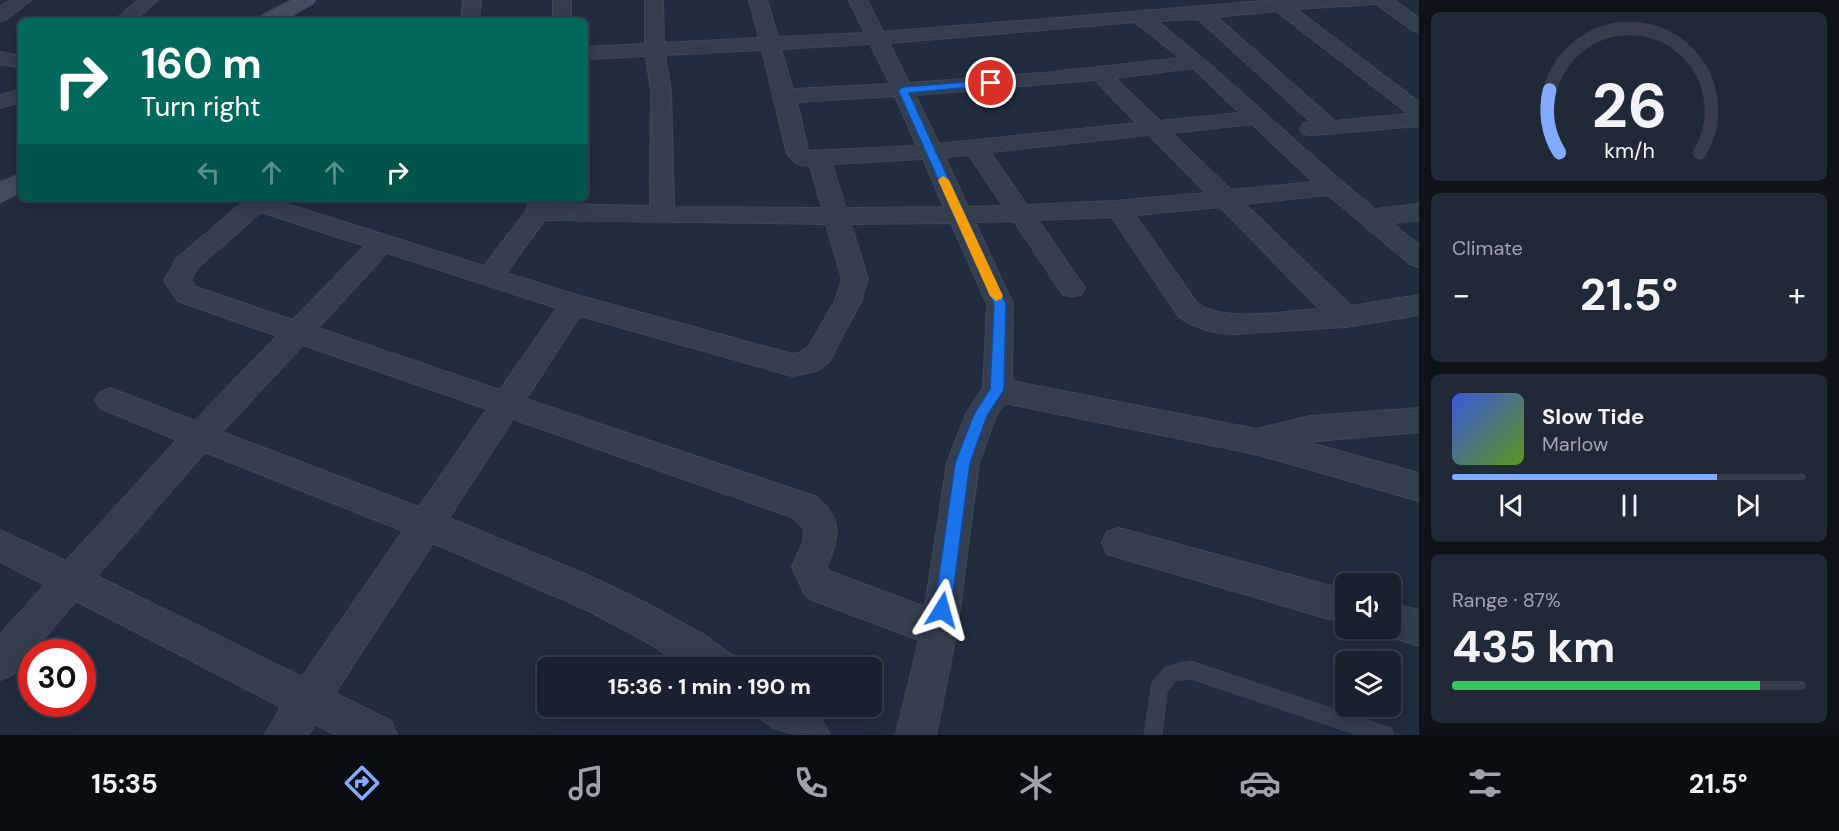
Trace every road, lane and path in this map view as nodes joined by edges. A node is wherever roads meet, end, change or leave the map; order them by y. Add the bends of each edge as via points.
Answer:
1 (22, 0) edge
2 (149, 0) edge
3 (306, 0) edge
4 (328, 0) edge
5 (472, 0) edge
6 (562, 0) edge
7 (654, 0) edge
8 (758, 0) edge
9 (858, 0) edge
10 (1075, 0) edge
11 (1327, 0) edge
12 (1371, 0) edge
13 (1382, 0) edge
14 (1279, 4) junction
15 (1202, 13) junction
16 (0, 16) edge
17 (1140, 17) junction
18 (127, 18) edge
19 (273, 18) edge
20 (296, 18) edge
21 (470, 18) edge
22 (562, 18) edge
23 (1093, 19) junction
24 (1419, 26) edge
25 (877, 38) junction
26 (771, 44) junction
27 (655, 49) junction
28 (588, 53) edge
29 (0, 58) edge
30 (18, 61) edge
31 (1197, 62) junction
32 (1101, 75) junction
33 (903, 90) junction
34 (18, 96) edge
35 (785, 96) junction
36 (0, 102) edge
37 (1419, 112) edge
38 (1258, 117) junction
39 (1419, 120) edge
40 (1329, 127) junction
41 (1154, 129) junction
42 (1276, 133) junction
43 (975, 147) junction
44 (930, 152) junction
45 (819, 159) junction
46 (18, 161) edge
47 (0, 171) edge
48 (18, 183) edge
49 (1333, 187) junction
50 (0, 194) edge
51 (1226, 198) junction
52 (259, 201) edge
53 (263, 201) edge
54 (539, 205) edge
55 (1118, 208) junction
56 (1419, 212) edge
57 (1022, 213) junction
58 (959, 214) junction
59 (662, 215) junction
60 (837, 216) junction
61 (1370, 218) junction
62 (381, 244) junction
63 (1419, 258) edge
64 (489, 277) junction
65 (1072, 288) dead end
66 (574, 304) junction
67 (1419, 305) edge
68 (1345, 317) junction
69 (297, 334) junction
70 (997, 390) junction
71 (110, 400) dead end
72 (504, 406) junction
73 (1419, 420) edge
74 (198, 438) junction
75 (1255, 441) junction
76 (1419, 488) edge
77 (428, 525) junction
78 (1119, 543) dead end
79 (0, 545) edge
80 (72, 582) junction
81 (1335, 604) edge
82 (1401, 623) edge
83 (1419, 628) edge
84 (939, 630) junction
85 (704, 657) edge
86 (0, 661) edge
87 (309, 702) junction
88 (786, 717) edge
89 (285, 735) edge
90 (377, 735) edge
91 (810, 735) edge
92 (916, 735) edge
93 (1153, 735) edge
94 (1384, 735) edge

1 - 16 street
2 - 18 street
3 - 19 street
4 - 20 street
5 - 21 street
6 - 22 street
7 - 27 street
8 - 26 street
9 - 25 street
10 - 23 street
11 - 12 street
11 - 14 street
13 - 24 street
14 - 15 street
14 - 37 street
15 - 17 street
15 - 40 street
17 - 23 street
17 - 31 street
23 - 25 street
25 - 26 street
25 - 33 street
26 - 27 street
26 - 35 street
27 - 28 street
27 - 59 street via 661,92
29 - 30 street
31 - 32 street
31 - 38 street
32 - 33 street
32 - 41 street
33 - 35 street
33 - 44 street
34 - 36 street
35 - 45 street via 798,154 805,159
38 - 41 street
38 - 42 street
39 - 40 street
40 - 42 street
41 - 43 street
41 - 51 street
42 - 49 street
43 - 44 street
43 - 57 street
44 - 45 street
44 - 58 street
45 - 60 street
46 - 47 street
48 - 50 street
49 - 51 street
49 - 61 street
51 - 55 street
51 - 68 street
52 - 69 street via 186,264 177,280 187,294
53 - 62 street
54 - 59 street
54 - 64 street
55 - 57 street
55 - 68 street via 1188,310 1199,319 1232,324
56 - 61 street
57 - 58 street
57 - 65 street
58 - 60 street
58 - 70 street via 1000,304
59 - 60 street
60 - 66 street via 855,279 853,288 819,354 803,365
61 - 63 street
62 - 64 street
62 - 69 street
64 - 66 street
66 - 72 street
67 - 68 street
69 - 72 street
69 - 74 street
70 - 75 street
70 - 84 street via 981,414 963,463
71 - 74 street
72 - 77 street
72 - 84 street via 804,507 820,521 823,532 809,567 817,583
73 - 75 street via 1311,429
74 - 77 street
74 - 80 street
75 - 76 street
77 - 85 street via 579,587
77 - 87 street
78 - 81 street
79 - 80 street
80 - 86 street
80 - 87 street
82 - 83 street
84 - 92 street
87 - 89 street
87 - 90 street
88 - 91 street
93 - 94 lane via 1158,688 1172,673 1191,670

